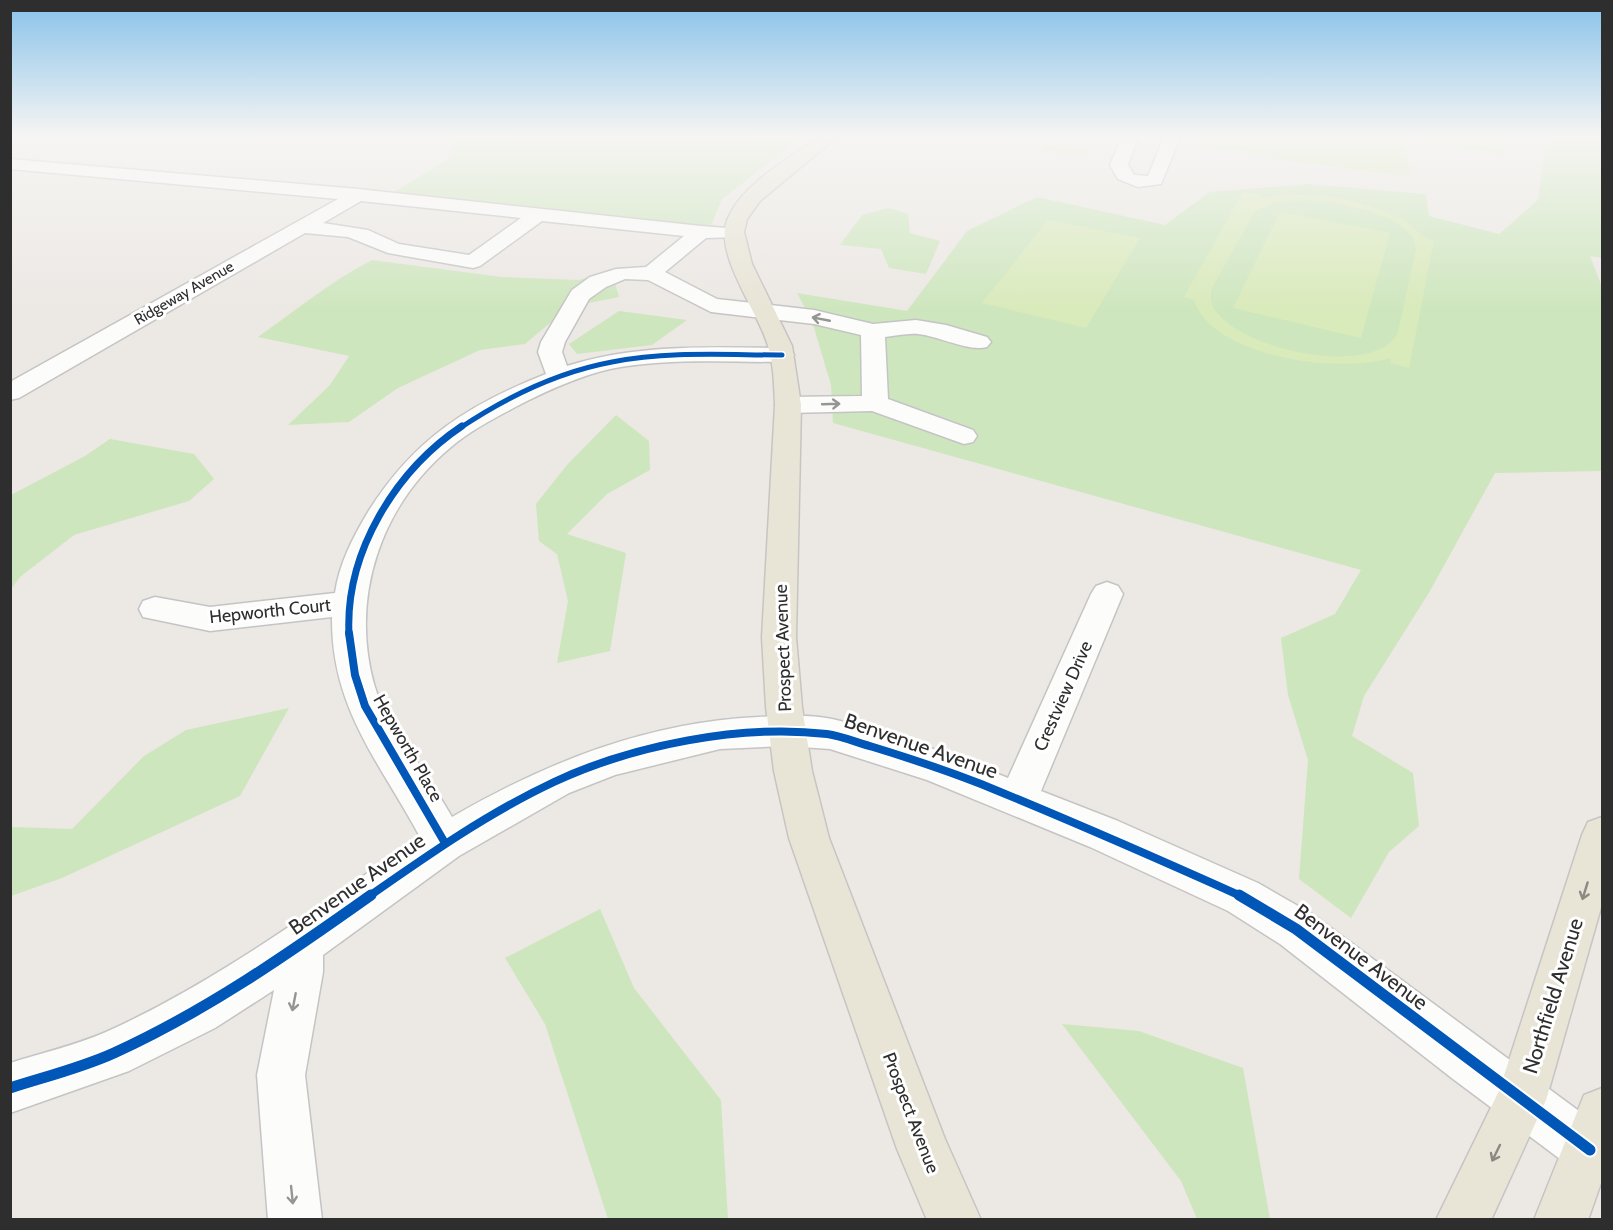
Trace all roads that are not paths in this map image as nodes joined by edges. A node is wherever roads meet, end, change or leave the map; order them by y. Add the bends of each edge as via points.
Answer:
1 (351, 194) edge
2 (758, 194) edge
3 (358, 195) junction
4 (453, 211) junction
5 (539, 214) junction
6 (300, 227) junction
7 (520, 229) junction
8 (701, 232) junction
9 (734, 233) junction
10 (651, 274) junction
11 (768, 313) junction
12 (873, 331) junction
13 (979, 342) dead end
14 (782, 355) junction
15 (559, 376) junction
16 (10, 393) edge
17 (875, 403) junction
18 (788, 405) junction
19 (964, 436) dead end
20 (1107, 594) dead end
21 (349, 603) junction
22 (155, 609) dead end
23 (786, 731) junction
24 (1018, 799) junction
25 (1602, 835) edge
26 (445, 843) junction
27 (301, 944) junction
28 (10, 1088) edge
29 (1521, 1100) junction
30 (1596, 1132) edge
31 (295, 1220) edge
32 (954, 1220) edge
33 (1464, 1220) edge
34 (1562, 1220) edge

1 - 3 street
2 - 9 main road via 738,216
3 - 4 street via 388,198 375,212 428,218
3 - 6 street, Ridgeway Avenue
4 - 5 street
4 - 7 street via 482,225
5 - 7 street
5 - 8 street
6 - 7 street via 348,231 395,249 473,262
6 - 16 street, Ridgeway Avenue
8 - 9 street
8 - 10 street
9 - 11 main road, Prospect Avenue via 741,260
10 - 11 street via 711,304
10 - 15 street via 623,273 598,282 580,295 550,352
12 -> 11 street via 814,317
11 - 14 main road, Prospect Avenue
12 - 13 street via 916,327
12 - 17 street
14 - 15 street, Hepworth Place via 637,358
14 - 18 main road, Prospect Avenue
15 - 21 street, Hepworth Place via 473,419 433,447 417,464 399,484 370,536
18 -> 17 street
17 - 19 street
18 - 23 main road, Prospect Avenue via 779,637
20 - 24 street, Crestview Drive
21 - 22 street, Hepworth Court via 210,619
21 - 26 street, Hepworth Place via 350,646 358,688 376,729
23 - 24 street, Benvenue Avenue via 830,734 866,744
23 - 26 street, Benvenue Avenue via 720,734 610,760 555,781
23 - 32 main road, Prospect Avenue via 808,838 923,1149
24 - 29 street, Benvenue Avenue via 1104,834 1273,913
25 -> 29 main road, Northfield Avenue
26 - 27 street, Benvenue Avenue
27 - 28 street, Benvenue Avenue via 198,1011 112,1054
27 -> 31 street via 300,972 281,1075
29 - 30 street, Benvenue Avenue
29 -> 33 main road, Northfield Avenue
30 - 34 main road

